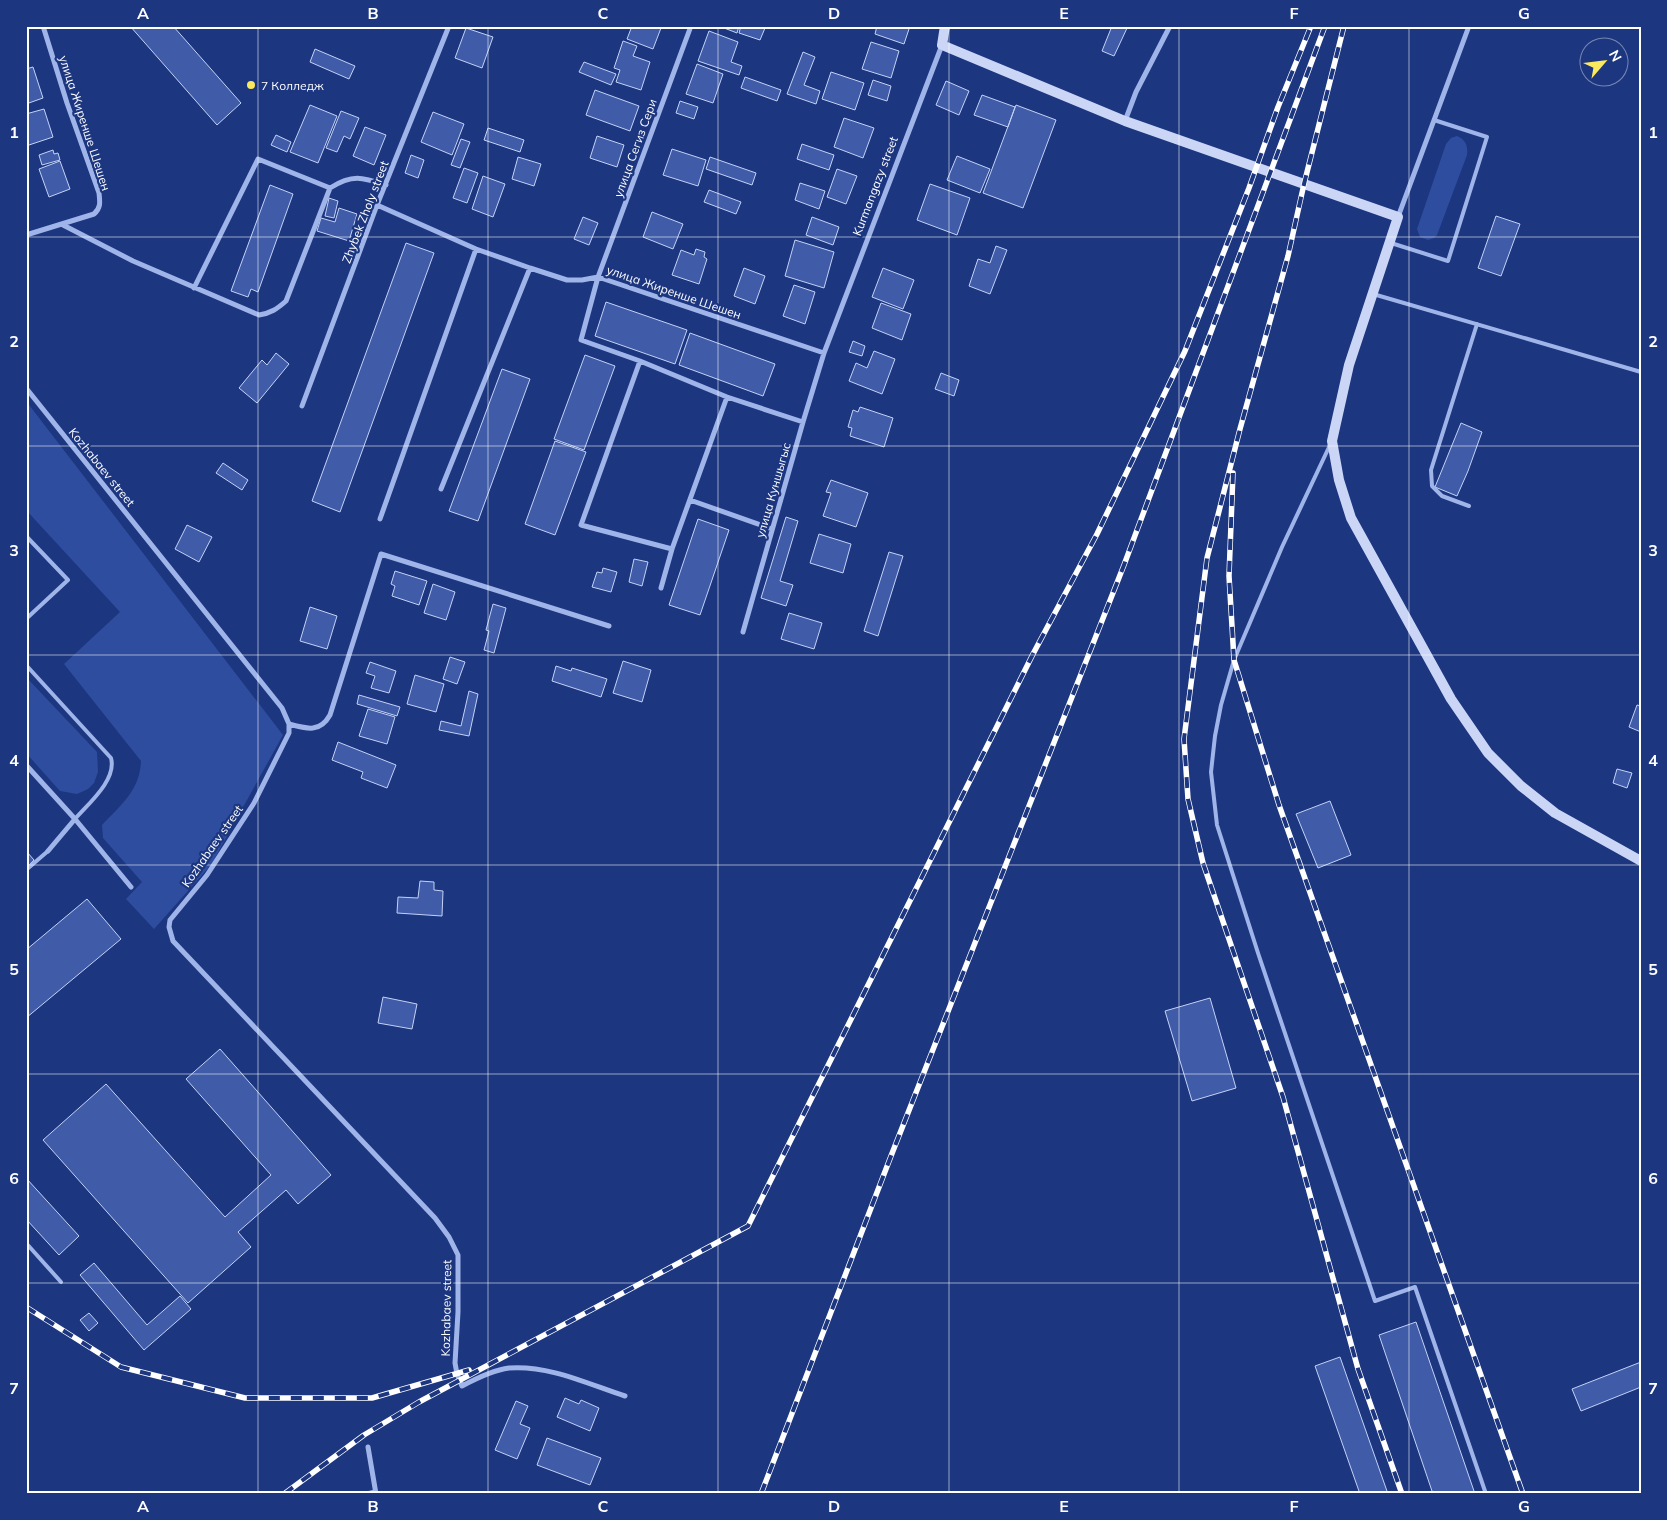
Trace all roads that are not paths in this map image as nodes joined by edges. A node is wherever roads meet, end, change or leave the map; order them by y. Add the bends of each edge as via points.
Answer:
1 (43, 26) edge
2 (450, 26) edge
3 (691, 26) edge
4 (945, 26) edge
5 (1170, 26) edge
6 (1469, 26) edge
7 (942, 45) junction
8 (1434, 120) junction
9 (1125, 121) junction
10 (386, 185) junction
11 (330, 188) junction
12 (377, 205) junction
13 (1398, 217) junction
14 (63, 225) junction
15 (26, 235) edge
16 (1390, 242) junction
17 (476, 248) junction
18 (530, 268) junction
19 (598, 277) junction
20 (194, 288) junction
21 (1373, 294) junction
22 (1477, 324) junction
23 (824, 353) junction
24 (640, 362) junction
25 (1641, 372) edge
26 (26, 388) edge
27 (727, 397) junction
28 (302, 406) dead end
29 (803, 422) junction
30 (1332, 441) junction
31 (441, 489) dead end
32 (690, 500) junction
33 (1469, 506) dead end
34 (380, 519) dead end
35 (772, 529) junction
36 (26, 536) edge
37 (672, 549) junction
38 (661, 588) dead end
39 (26, 619) edge
40 (609, 626) dead end
41 (743, 632) dead end
42 (26, 664) edge
43 (289, 724) junction
44 (26, 765) edge
45 (75, 819) junction
46 (48, 851) joint
47 (1641, 861) edge
48 (26, 870) edge
49 (131, 887) dead end
50 (26, 1243) edge
51 (61, 1282) dead end
52 (625, 1396) dead end
53 (368, 1447) dead end
54 (375, 1493) edge
55 (367, 1494) edge
56 (1486, 1494) edge

1 - 14 street, улица Жиренше Шешен via 100,193 101,205 94,214
2 - 10 street, Zhybek Zholy street
3 - 19 street, улица Сегиз Сери
4 - 7 main road, Kurmangazy street
5 - 9 street
6 - 8 street
7 - 9 main road
7 - 23 street, Kurmangazy street
8 - 13 street
8 - 16 lane via 1487,137 1448,261
9 - 13 main road
10 - 11 street via 365,178 352,178
10 - 12 street, Zhybek Zholy street
11 - 20 street via 258,159
11 - 20 street via 286,301 277,309 259,315
12 - 17 street, улица Жиренше Шешен
12 - 28 street, Zhybek Zholy street
13 - 16 main road
14 - 15 street, улица Жиренше Шешен
14 - 20 street
16 - 21 main road
17 - 18 street, улица Жиренше Шешен
17 - 34 street
18 - 19 street, улица Жиренше Шешен via 566,280
18 - 31 street
19 - 23 street, улица Жиренше Шешен
19 - 24 street, улица Сегиз Сери via 581,340
21 - 22 lane
21 - 30 main road via 1349,365
22 - 25 lane
22 - 33 lane via 1431,470 1432,486 1442,496
23 - 29 street, улица Куншыгыс
24 - 27 street
24 - 37 street via 581,525
26 - 43 street, Kozhabaev street via 282,708
27 - 29 street
27 - 32 street
29 - 35 street, улица Куншыгыс
30 - 47 main road via 1339,480 1351,518 1451,699 1488,753 1554,813
30 - 56 lane via 1234,660 1221,705 1211,772 1217,825 1375,1301 1414,1287
32 - 35 street
32 - 37 street
35 - 41 street, улица Куншыгыс
36 - 39 lane via 68,580
37 - 38 street
40 - 43 street via 381,554 330,714 320,727 304,728
42 - 45 lane via 111,758 113,766 101,791
43 - 52 street, Kozhabaev street via 289,733 254,803 207,875 170,920 173,941 435,1218 449,1237 458,1255 455,1363 462,1386 480,1376 508,1368 538,1368
44 - 45 street
45 - 46 street
45 - 49 street
46 - 48 lane
50 - 51 lane
53 - 54 street
54 - 55 street

